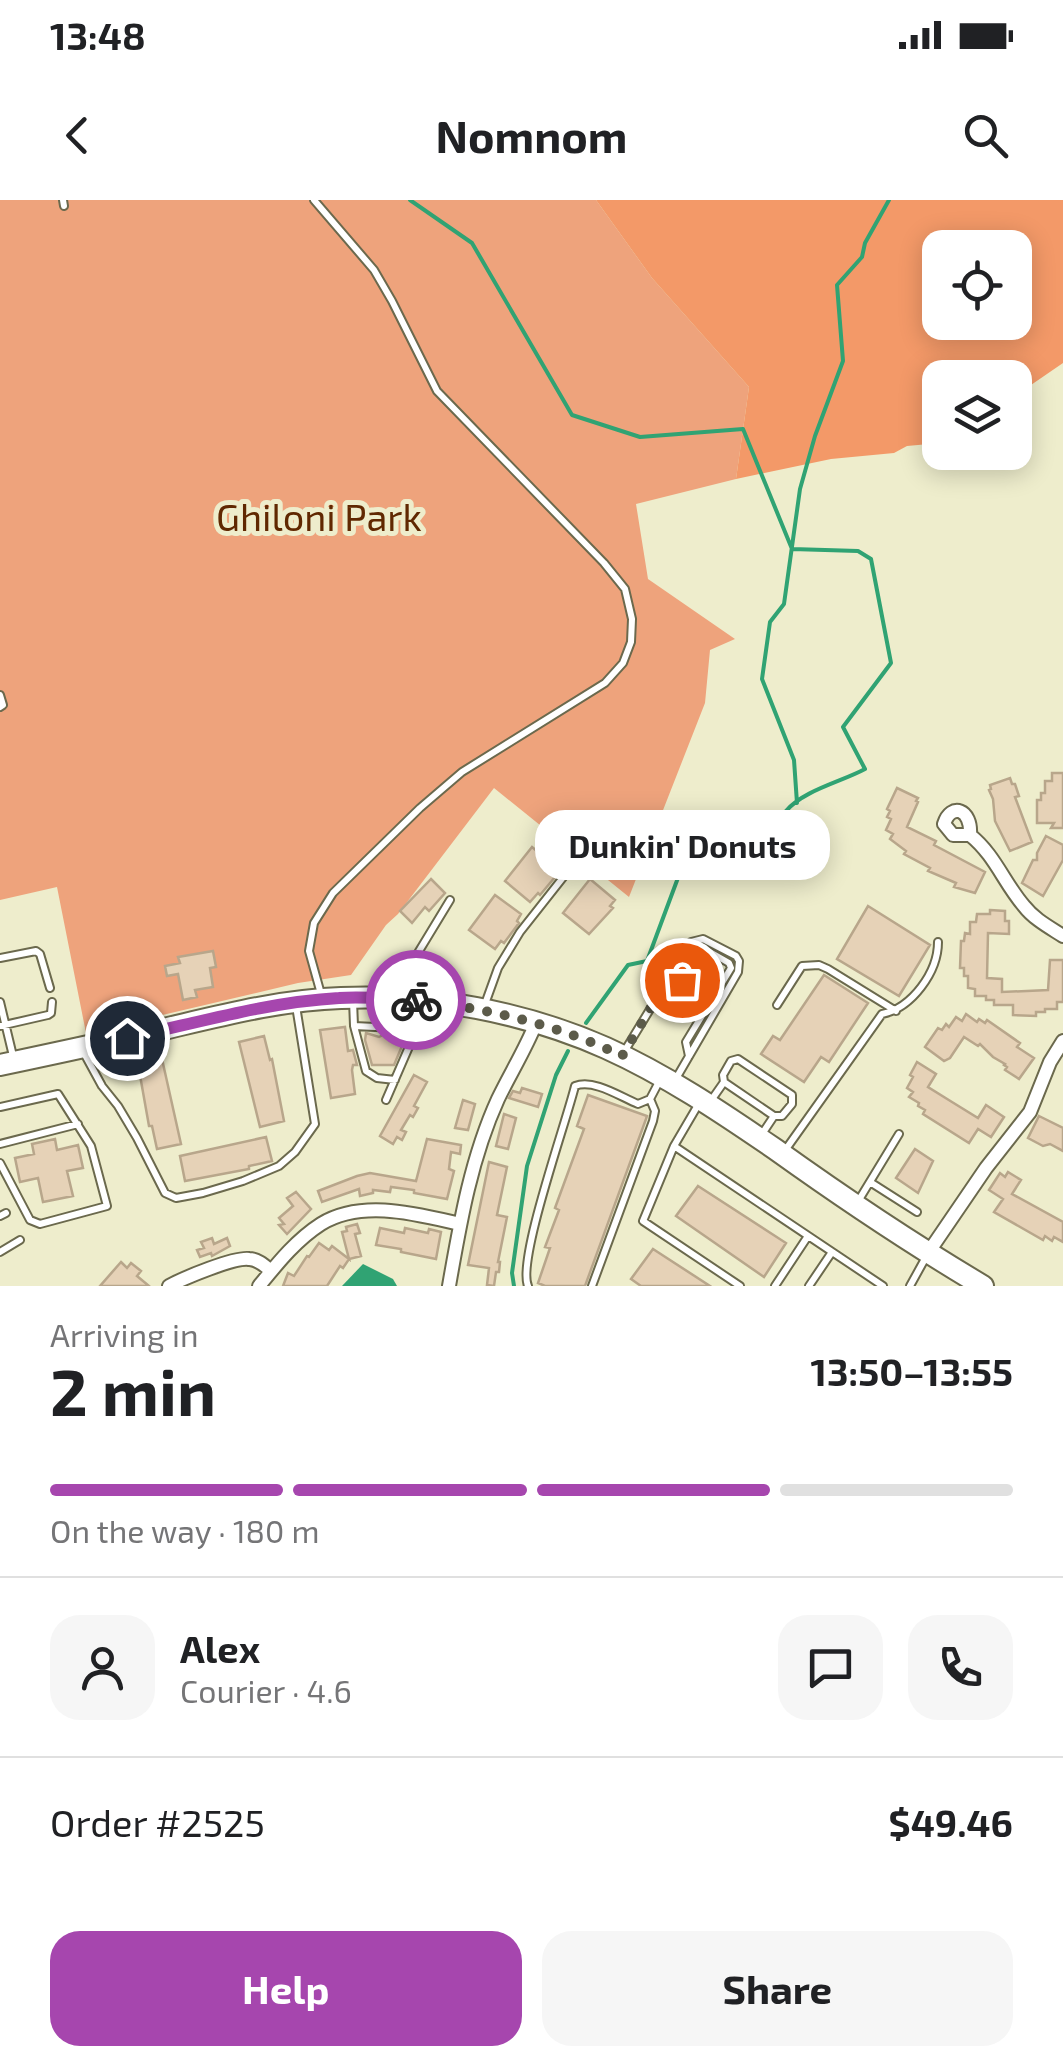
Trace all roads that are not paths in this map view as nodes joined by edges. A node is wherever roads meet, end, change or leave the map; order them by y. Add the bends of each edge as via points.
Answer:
1 (314, 200) edge
2 (0, 695) edge
3 (0, 708) edge
4 (970, 835) dead end
5 (565, 875) dead end
6 (450, 900) dead end
7 (1063, 936) edge
8 (938, 942) dead end
9 (0, 958) edge
10 (50, 988) dead end
11 (353, 998) junction
12 (394, 999) junction
13 (323, 1000) junction
14 (655, 1001) junction
15 (0, 1002) edge
16 (52, 1002) dead end
17 (428, 1002) junction
18 (295, 1003) junction
19 (777, 1005) dead end
20 (483, 1010) junction
21 (896, 1012) junction
22 (536, 1024) junction
23 (3, 1026) edge
24 (354, 1026) junction
25 (418, 1030) junction
26 (1063, 1041) edge
27 (81, 1048) junction
28 (622, 1056) junction
29 (689, 1057) junction
30 (7, 1064) edge
31 (395, 1080) junction
32 (668, 1080) junction
33 (724, 1082) junction
34 (650, 1099) junction
35 (386, 1100) dead end
36 (705, 1102) junction
37 (0, 1108) edge
38 (774, 1116) junction
39 (78, 1124) junction
40 (899, 1134) dead end
41 (759, 1138) junction
42 (0, 1144) edge
43 (674, 1146) junction
44 (782, 1154) junction
45 (0, 1163) edge
46 (870, 1182) junction
47 (857, 1204) junction
48 (917, 1212) dead end
49 (460, 1224) junction
50 (808, 1236) junction
51 (20, 1240) dead end
52 (0, 1252) edge
53 (832, 1252) junction
54 (928, 1253) junction
55 (271, 1271) junction
56 (170, 1286) edge
57 (259, 1286) edge
58 (449, 1286) edge
59 (528, 1286) edge
60 (592, 1286) edge
61 (740, 1286) edge
62 (776, 1286) edge
63 (810, 1286) edge
64 (884, 1286) edge
65 (910, 1286) edge
66 (983, 1286) edge

1 - 13 lane via 374,270 437,390 604,563 625,589 632,619 623,663 605,683 462,772 333,893 314,923 309,951
2 - 3 lane
4 - 7 street via 1022,905
5 - 20 lane via 498,968
6 - 12 lane
8 - 21 lane via 932,971
9 - 10 lane via 36,951
11 - 12 main road
11 - 13 main road
11 - 24 lane
12 - 17 main road
13 - 18 main road
14 - 28 lane
14 - 29 lane via 672,997 700,952 729,963 686,1042
14 - 29 lane via 692,942 703,939 736,956 738,972
15 - 23 lane
16 - 23 lane via 48,1015
17 - 20 main road
17 - 25 lane
18 - 27 main road
18 - 27 lane via 315,1124 279,1166 202,1194 165,1193
19 - 21 lane via 808,964 828,969
20 - 22 main road
21 - 44 lane via 882,1014
22 - 28 main road
22 - 49 street via 498,1098
23 - 30 lane
24 - 25 lane
24 - 31 lane via 366,1071
25 - 31 lane
26 - 54 street via 1030,1112
27 - 30 main road
28 - 32 main road
29 - 32 lane
31 - 35 lane
32 - 34 lane
32 - 36 main road
33 - 36 lane
33 - 38 lane
33 - 38 lane via 738,1058 792,1094 792,1104
34 - 59 lane via 638,1104 592,1084 574,1086 528,1249
34 - 60 lane via 653,1121
36 - 41 main road
36 - 43 lane
37 - 39 lane via 58,1094
38 - 41 lane
39 - 42 lane
39 - 45 lane via 91,1146 106,1206 40,1224 30,1220
40 - 46 lane
41 - 44 main road
43 - 50 lane
43 - 61 lane via 643,1221
44 - 47 main road
46 - 47 lane
46 - 48 lane
47 - 54 main road
49 - 55 street via 374,1210 349,1214 322,1224
49 - 58 street
50 - 53 lane
50 - 62 lane
51 - 52 lane
53 - 63 lane
53 - 64 lane
54 - 65 lane
54 - 66 main road
55 - 56 street via 248,1258
55 - 57 street

